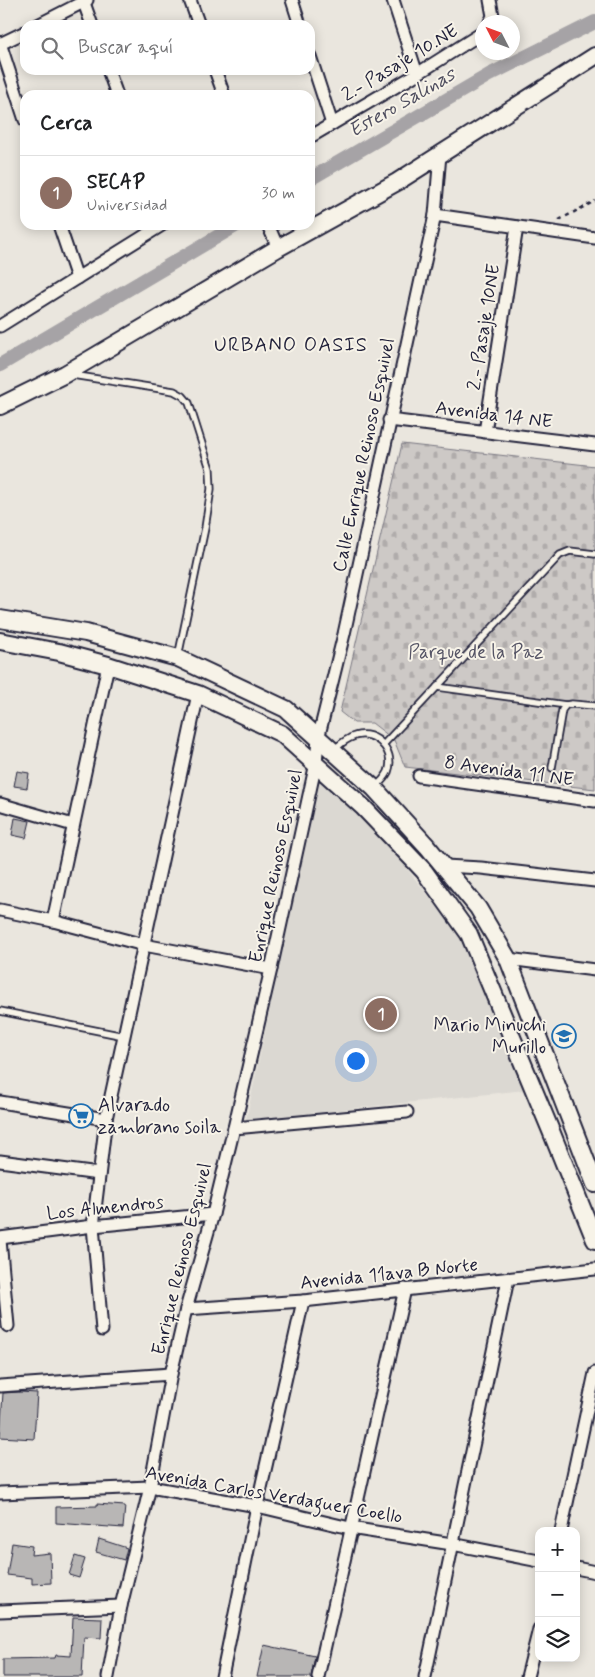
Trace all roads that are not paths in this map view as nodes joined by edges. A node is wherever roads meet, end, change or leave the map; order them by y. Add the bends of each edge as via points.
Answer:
1 (190, 0) edge
2 (292, 0) edge
3 (393, 0) edge
4 (490, 0) edge
5 (85, 1) edge
6 (493, 15) edge
7 (48, 20) edge
8 (91, 20) edge
9 (196, 20) edge
10 (298, 20) edge
11 (20, 34) edge
12 (475, 37) edge
13 (0, 44) edge
14 (595, 56) edge
15 (315, 71) edge
16 (418, 74) junction
17 (110, 75) edge
18 (217, 75) edge
19 (115, 90) edge
20 (222, 90) edge
21 (20, 105) edge
22 (332, 124) junction
23 (315, 134) edge
24 (440, 154) junction
25 (435, 215) junction
26 (315, 227) edge
27 (517, 228) junction
28 (61, 230) edge
29 (154, 230) edge
30 (270, 230) edge
31 (310, 230) edge
32 (595, 238) edge
33 (278, 248) junction
34 (77, 278) junction
35 (0, 326) edge
36 (65, 374) junction
37 (0, 406) edge
38 (390, 420) junction
39 (485, 432) junction
40 (595, 445) edge
41 (595, 554) edge
42 (0, 619) edge
43 (0, 641) edge
44 (178, 658) junction
45 (108, 665) junction
46 (437, 687) junction
47 (198, 694) junction
48 (566, 705) junction
49 (595, 706) edge
50 (318, 739) junction
51 (383, 744) junction
52 (332, 751) junction
53 (316, 763) junction
54 (552, 768) dead end
55 (419, 776) dead end
56 (374, 788) junction
57 (595, 801) edge
58 (0, 804) edge
59 (73, 825) junction
60 (445, 866) junction
61 (595, 881) edge
62 (0, 910) edge
63 (53, 922) junction
64 (144, 945) junction
65 (508, 959) junction
66 (271, 969) junction
67 (595, 970) edge
68 (0, 1011) edge
69 (124, 1036) junction
70 (0, 1102) edge
71 (407, 1112) dead end
72 (106, 1119) junction
73 (234, 1128) junction
74 (0, 1161) edge
75 (99, 1174) junction
76 (595, 1184) edge
77 (213, 1214) junction
78 (93, 1226) junction
79 (0, 1239) edge
80 (595, 1240) edge
81 (595, 1269) edge
82 (508, 1279) junction
83 (405, 1288) junction
84 (303, 1301) junction
85 (186, 1308) junction
86 (8, 1326) dead end
87 (102, 1330) dead end
88 (595, 1373) edge
89 (171, 1374) junction
90 (0, 1386) edge
91 (150, 1487) junction
92 (0, 1493) edge
93 (257, 1506) junction
94 (562, 1527) edge
95 (350, 1528) junction
96 (452, 1544) junction
97 (535, 1560) edge
98 (580, 1569) edge
99 (595, 1572) edge
100 (120, 1606) junction
101 (0, 1611) edge
102 (535, 1645) edge
103 (108, 1677) edge
104 (222, 1677) edge
105 (318, 1677) edge
106 (425, 1677) edge
107 (527, 1677) edge

1 - 9 street
2 - 10 street
3 - 16 street
4 - 6 street
5 - 7 street
5 - 8 street
11 - 13 street
12 - 16 street, 2.- Pasaje 10.NE
13 - 21 street
14 - 24 main road
15 - 22 street
16 - 22 street, 2.- Pasaje 10.NE
17 - 19 street
18 - 20 street
22 - 23 street, 2.- Pasaje 10.NE
24 - 25 street, Calle Enrique Reinoso Esquivel
24 - 26 main road
25 - 27 street
25 - 38 street, Calle Enrique Reinoso Esquivel
27 - 32 street
27 - 39 street, 2.- Pasaje 10NE
28 - 34 street
29 - 34 street
30 - 33 street
31 - 33 main road
33 - 36 main road
34 - 35 street
36 - 37 main road
36 - 44 lane via 174,390 189,403 210,469 211,488
38 - 39 street, Avenida 14 NE
38 - 50 street, Calle Enrique Reinoso Esquivel
39 - 40 street, Avenida 14 NE
41 - 46 lane via 570,551 560,555
42 - 44 main road via 86,633
43 - 45 main road
44 - 50 main road via 286,709
45 - 47 main road
45 - 59 street
46 - 48 lane
46 - 51 lane
47 - 53 main road via 282,734
47 - 64 street
48 - 49 lane
48 - 54 lane via 562,710
50 - 52 main road
50 - 53 street, Calle Enrique Reinoso Esquivel
51 - 52 lane via 376,738 359,735 350,737
51 - 56 lane via 390,766 383,780
52 - 56 main road
53 - 66 street, Enrique Reinoso Esquivel
53 - 80 main road via 364,807 424,871 469,934
55 - 57 street, 8 Avenida 11 NE
56 - 60 main road
58 - 59 street
59 - 63 street
60 - 61 street
60 - 65 main road via 478,908
62 - 63 street
63 - 64 street
64 - 66 street
64 - 69 street
65 - 67 street
65 - 76 main road
66 - 73 street, Enrique Reinoso Esquivel
68 - 69 lane
69 - 72 street
70 - 72 street
71 - 73 street
72 - 75 street
73 - 77 street, Enrique Reinoso Esquivel
74 - 75 street
75 - 78 street
77 - 78 street, Los Almendros
77 - 85 street, Enrique Reinoso Esquivel
78 - 79 street, Los Almendros
78 - 87 street
79 - 86 street
81 - 82 street, Avenida 11ava B Norte
82 - 83 street, Avenida 11ava B Norte
82 - 96 street
83 - 84 street, Avenida 11ava B Norte
83 - 95 street
84 - 85 street, Avenida 11ava B Norte
84 - 93 street
85 - 89 street, Enrique Reinoso Esquivel
88 - 94 street
89 - 90 street
89 - 91 street, Enrique Reinoso Esquivel
91 - 92 street, Avenida Carlos Verdaguer Coello
91 - 93 street, Avenida Carlos Verdaguer Coello
91 - 100 street, Enrique Reinoso Esquivel
93 - 95 street, Avenida Carlos Verdaguer Coello
93 - 104 street
95 - 96 street, Avenida Carlos Verdaguer Coello
95 - 105 street
96 - 97 street, Avenida Carlos Verdaguer Coello
96 - 106 street
98 - 99 street
100 - 101 street
100 - 103 street, Enrique Reinoso Esquivel
102 - 107 street

